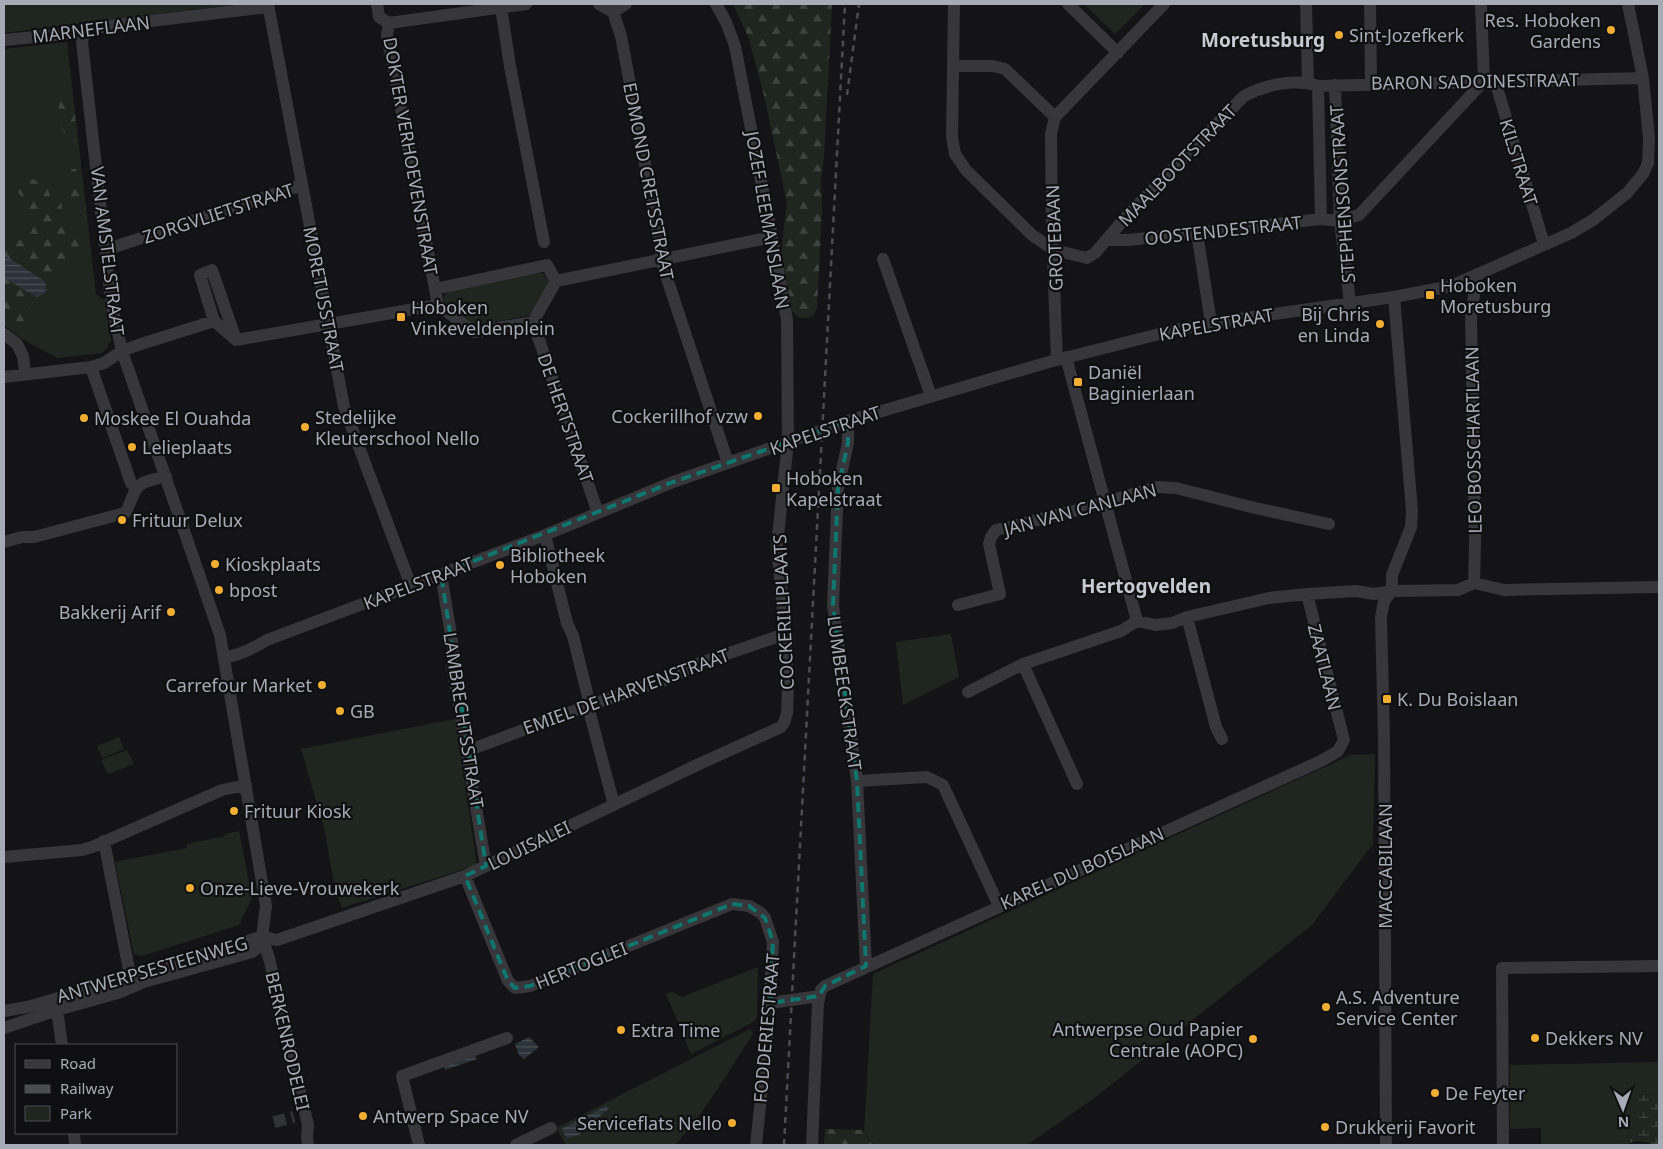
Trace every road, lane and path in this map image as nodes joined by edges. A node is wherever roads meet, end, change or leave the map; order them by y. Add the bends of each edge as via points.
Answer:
1 (377, 4) edge
2 (526, 4) edge
3 (599, 4) edge
4 (626, 4) edge
5 (716, 4) edge
6 (954, 4) edge
7 (1068, 4) edge
8 (1164, 4) edge
9 (1306, 4) edge
10 (1370, 4) edge
11 (1481, 4) edge
12 (1628, 4) edge
13 (268, 5) edge
14 (476, 7) edge
15 (501, 7) junction
16 (613, 12) junction
17 (389, 23) junction
18 (86, 32) junction
19 (4, 40) edge
20 (1118, 53) junction
21 (954, 66) junction
22 (1642, 78) junction
23 (1489, 81) junction
24 (1313, 84) junction
25 (1371, 84) junction
26 (1335, 85) junction
27 (1055, 117) junction
28 (302, 185) junction
29 (1321, 219) junction
30 (1340, 221) junction
31 (1198, 233) junction
32 (772, 237) junction
33 (1107, 240) junction
34 (544, 242) dead end
35 (1544, 244) junction
36 (105, 250) junction
37 (1054, 250) junction
38 (883, 259) dead end
39 (661, 260) junction
40 (1478, 274) junction
41 (556, 281) junction
42 (1451, 286) junction
43 (435, 289) junction
44 (1394, 296) junction
45 (1474, 297) junction
46 (1350, 303) junction
47 (438, 305) junction
48 (214, 321) junction
49 (533, 322) junction
50 (1211, 322) junction
51 (329, 324) junction
52 (4, 334) edge
53 (236, 340) junction
54 (122, 351) junction
55 (1062, 358) junction
56 (91, 367) junction
57 (25, 373) junction
58 (4, 377) edge
59 (931, 396) junction
60 (848, 420) junction
61 (788, 442) junction
62 (728, 463) junction
63 (164, 470) junction
64 (136, 488) junction
65 (1104, 501) junction
66 (598, 513) junction
67 (1329, 524) dead end
68 (545, 535) junction
69 (4, 542) edge
70 (441, 574) junction
71 (1474, 583) junction
72 (411, 586) junction
73 (1659, 587) edge
74 (1392, 591) junction
75 (1307, 594) junction
76 (958, 606) dead end
77 (1187, 617) junction
78 (1136, 621) junction
79 (785, 634) junction
80 (224, 658) junction
81 (1023, 664) junction
82 (968, 692) dead end
83 (590, 705) junction
84 (784, 723) joint
85 (1222, 739) dead end
86 (1344, 740) joint
87 (467, 751) junction
88 (857, 780) junction
89 (1077, 784) dead end
90 (246, 785) junction
91 (614, 805) junction
92 (104, 841) junction
93 (4, 857) edge
94 (486, 866) junction
95 (465, 876) junction
96 (999, 906) junction
97 (761, 913) joint
98 (262, 937) junction
99 (866, 966) junction
100 (1659, 966) edge
101 (130, 975) junction
102 (819, 996) junction
103 (770, 1003) junction
104 (57, 1010) junction
105 (4, 1011) edge
106 (4, 1028) edge
107 (507, 1038) dead end
108 (62, 1044) edge
109 (551, 1128) dead end
110 (308, 1145) edge
111 (419, 1145) edge
112 (516, 1145) edge
113 (756, 1145) edge
114 (812, 1145) edge
115 (1386, 1145) edge
116 (1504, 1145) edge

1 - 17 street via 379,17
2 - 15 street
3 - 16 street
4 - 16 street
5 - 32 street, JOZEF LEEMANSLAAN via 735,46
6 - 21 street
7 - 20 street
8 - 20 street
9 - 24 street, STEPHENSONSTRAAT
10 - 25 street
11 - 23 street, KILSTRAAT
12 - 22 street
13 - 18 street, MARNEFLAAN via 92,28
13 - 28 street, MORETUSSTRAAT
14 - 15 street
14 - 17 street
15 - 34 street
16 - 39 street, EDMOND CRETSSTRAAT via 623,46 662,249
17 - 43 street, DOKTER VERHOEVENSTRAAT via 387,35
18 - 19 street, MARNEFLAAN
18 - 36 street, VAN AMSTELSTRAAT via 82,42
20 - 27 street
21 - 27 street via 1005,69
21 - 37 street via 952,137 955,154 975,180 1032,235
22 - 23 street, BARON SADOINESTRAAT
22 - 35 street, KAPELSTRAAT via 1650,151 1643,174 1628,193 1593,220
23 - 25 street, BARON SADOINESTRAAT
23 - 30 street via 1359,215
23 - 35 street, KILSTRAAT
24 - 26 street, BARON SADOINESTRAAT
24 - 29 street, STEPHENSONSTRAAT
24 - 33 street, MAALBOOTSTRAAT via 1268,85 1244,96
25 - 26 street, BARON SADOINESTRAAT
26 - 30 street, STEPHENSONSTRAAT
27 - 37 street, GROTEBAAN via 1051,134
28 - 36 street, ZORGVLIETSTRAAT
28 - 51 street, MORETUSSTRAAT
29 - 30 street, OOSTENDESTRAAT
29 - 31 street, OOSTENDESTRAAT
30 - 46 street, STEPHENSONSTRAAT
31 - 33 street, OOSTENDESTRAAT
31 - 50 street
32 - 39 street
32 - 61 street, JOZEF LEEMANSLAAN via 787,320
33 - 37 street, MAALBOOTSTRAAT via 1086,258
35 - 40 street, KAPELSTRAAT
36 - 54 street, VAN AMSTELSTRAAT via 111,301
37 - 55 street, GROTEBAAN
38 - 59 street
39 - 41 street
39 - 62 street, EDMOND CRETSSTRAAT
40 - 42 street, KAPELSTRAAT
40 - 45 street
41 - 43 street via 547,265
41 - 49 street
42 - 44 street, KAPELSTRAAT
42 - 45 street
43 - 47 street, DOKTER VERHOEVENSTRAAT
44 - 46 street, KAPELSTRAAT
44 - 74 street, MACCABILAAN via 1412,511 1411,527 1392,575
45 - 71 street, LEO BOSSCHARTLAAN via 1471,316
46 - 50 street, KAPELSTRAAT
47 - 49 street via 474,332
47 - 51 street
48 - 53 street
48 - 53 street via 200,275 212,270
48 - 54 street
49 - 66 street, DE HERTSTRAAT
50 - 55 street, KAPELSTRAAT
51 - 53 street
51 - 72 street, MORETUSSTRAAT via 344,407
52 - 57 street via 18,344
54 - 56 street
54 - 63 street, VAN AMSTELSTRAAT
55 - 59 street, KAPELSTRAAT
55 - 65 street
56 - 57 street
56 - 64 street via 131,484
57 - 58 street
59 - 60 street, KAPELSTRAAT
60 - 61 street, KAPELSTRAAT
60 - 88 street, LUMBEECKSTRAAT via 848,443 838,488 833,605
61 - 62 street, KAPELSTRAAT
61 - 79 street, COCKERILLPLAATS via 777,545
62 - 66 street, KAPELSTRAAT
63 - 64 street
63 - 80 street via 216,622
64 - 69 street via 125,513
65 - 67 street, JAN VAN CANLAAN via 1157,486
65 - 76 street, JAN VAN CANLAAN via 996,530 989,544 1000,594
65 - 78 street
66 - 68 street, KAPELSTRAAT
68 - 70 street, KAPELSTRAAT
68 - 83 street
70 - 72 street, KAPELSTRAAT
70 - 87 street, LAMBRECHTSSTRAAT
71 - 73 street via 1504,590
71 - 74 street via 1458,590
72 - 80 street, KAPELSTRAAT
74 - 75 street
74 - 115 street, MACCABILAAN via 1384,601 1381,617
75 - 77 street via 1269,598
75 - 86 street, ZAATLAAN
77 - 78 street via 1156,625
77 - 85 street
78 - 81 street via 1121,631
79 - 83 street, EMIEL DE HARVENSTRAAT
79 - 84 street, COCKERILLPLAATS via 788,686
80 - 90 street
81 - 82 street
81 - 89 street
83 - 87 street, EMIEL DE HARVENSTRAAT
83 - 91 street
84 - 91 street, LOUISALEI
86 - 96 street, KAREL DU BOISLAAN via 1338,751 1323,760
87 - 94 street, LAMBRECHTSSTRAAT
88 - 96 street via 927,776 943,785
88 - 99 street, LUMBEECKSTRAAT
90 - 92 street via 222,790
90 - 98 street via 266,906
91 - 94 street, LOUISALEI
92 - 93 street via 82,850
92 - 101 street
94 - 95 street, LOUISALEI
95 - 97 street, HERTOGLEI via 508,982 515,988 530,986 732,904 749,906
95 - 98 street, LOUISALEI via 278,940
96 - 99 street, KAREL DU BOISLAAN
97 - 103 street, FODDERIESTRAAT via 773,942
98 - 101 street, ANTWERPSESTEENWEG
98 - 104 street, ANTWERPSESTEENWEG via 262,945 252,952
98 - 110 street, BERKENRODELEI via 308,1124
99 - 102 street, KAREL DU BOISLAAN via 825,986
100 - 116 street via 1502,968
101 - 105 street, ANTWERPSESTEENWEG
102 - 103 street
102 - 114 street
103 - 113 street, FODDERIESTRAAT
104 - 106 street, ANTWERPSESTEENWEG
104 - 108 street
107 - 111 street via 402,1076
109 - 112 street

